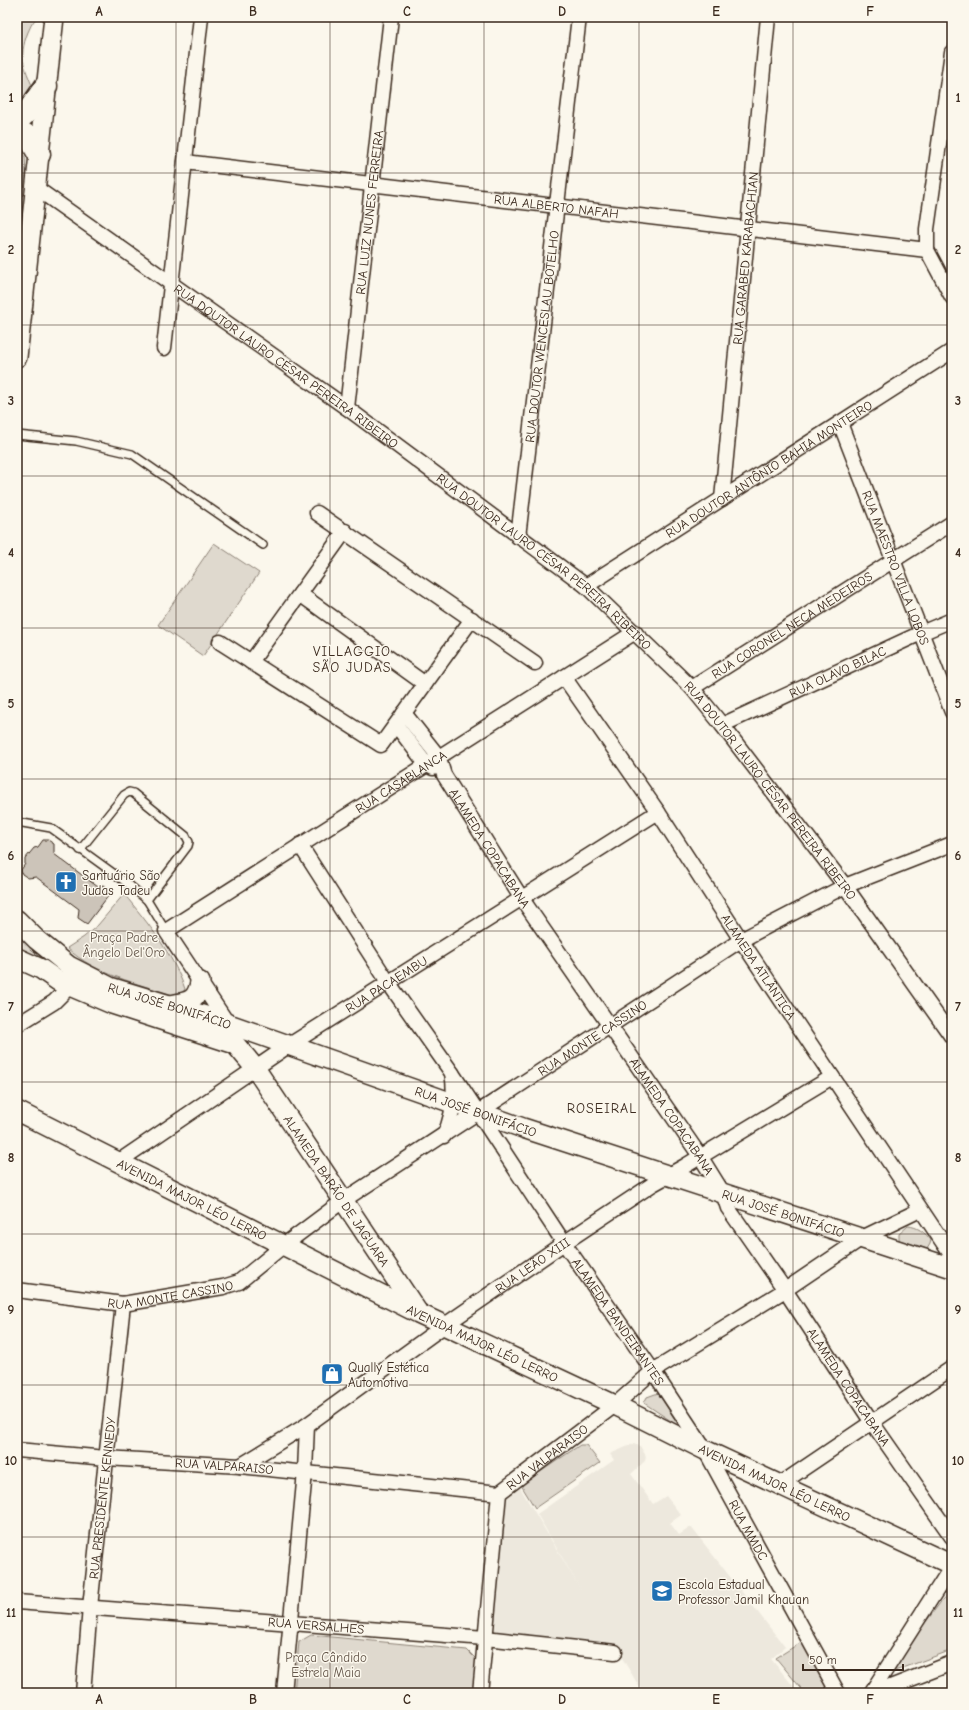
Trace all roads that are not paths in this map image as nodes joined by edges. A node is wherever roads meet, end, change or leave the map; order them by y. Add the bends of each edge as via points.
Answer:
1 (54, 17) edge
2 (201, 17) edge
3 (392, 17) edge
4 (580, 17) edge
5 (768, 17) edge
6 (952, 52) edge
7 (46, 86) junction
8 (17, 121) edge
9 (17, 130) edge
10 (39, 154) junction
11 (185, 162) junction
12 (372, 183) junction
13 (36, 188) junction
14 (557, 205) junction
15 (748, 228) junction
16 (927, 250) junction
17 (172, 284) junction
18 (952, 298) edge
19 (164, 348) dead end
20 (952, 351) edge
21 (17, 357) edge
22 (347, 408) junction
23 (840, 423) junction
24 (17, 435) edge
25 (722, 499) junction
26 (317, 513) dead end
27 (952, 523) edge
28 (345, 531) junction
29 (518, 537) junction
30 (263, 545) dead end
31 (894, 559) junction
32 (586, 586) junction
33 (300, 594) junction
34 (472, 619) junction
35 (952, 620) edge
36 (635, 632) junction
37 (922, 632) junction
38 (220, 642) dead end
39 (251, 662) junction
40 (534, 663) dead end
41 (564, 677) junction
42 (425, 684) junction
43 (692, 688) junction
44 (952, 712) edge
45 (404, 713) junction
46 (396, 725) junction
47 (722, 725) junction
48 (438, 756) junction
49 (426, 764) junction
50 (444, 775) junction
51 (658, 812) junction
52 (17, 822) edge
53 (952, 844) edge
54 (300, 845) junction
55 (80, 850) junction
56 (845, 886) junction
57 (147, 900) junction
58 (522, 900) junction
59 (17, 920) edge
60 (166, 931) junction
61 (741, 940) junction
62 (17, 958) edge
63 (69, 966) junction
64 (200, 982) junction
65 (388, 982) junction
66 (67, 985) junction
67 (170, 1005) junction
68 (228, 1024) junction
69 (17, 1025) edge
70 (610, 1028) junction
71 (952, 1037) edge
72 (288, 1046) junction
73 (255, 1068) junction
74 (452, 1073) junction
75 (832, 1077) junction
76 (454, 1104) junction
77 (17, 1111) edge
78 (479, 1113) junction
79 (444, 1136) junction
80 (700, 1156) junction
81 (118, 1162) junction
82 (667, 1175) junction
83 (723, 1193) junction
84 (344, 1200) junction
85 (920, 1210) junction
86 (862, 1238) junction
87 (564, 1243) junction
88 (284, 1245) junction
89 (952, 1256) edge
90 (952, 1268) edge
91 (17, 1290) edge
92 (785, 1290) junction
93 (123, 1304) junction
94 (418, 1313) junction
95 (445, 1325) junction
96 (952, 1368) edge
97 (653, 1371) junction
98 (615, 1405) junction
99 (871, 1421) junction
100 (307, 1425) junction
101 (17, 1450) edge
102 (705, 1450) junction
103 (106, 1458) junction
104 (240, 1466) junction
105 (305, 1472) junction
106 (779, 1485) junction
107 (499, 1493) junction
108 (952, 1536) edge
109 (952, 1565) edge
110 (17, 1602) edge
111 (90, 1607) junction
112 (290, 1624) junction
113 (485, 1638) junction
114 (615, 1652) dead end
115 (952, 1663) edge
116 (83, 1693) edge
117 (284, 1693) edge
118 (480, 1693) edge
119 (838, 1693) edge
120 (871, 1693) edge
121 (874, 1693) edge

1 - 7 street
2 - 11 street
3 - 12 street, RUA LUIZ NUNES FERREIRA
4 - 14 street, RUA DOUTOR WENCESLAU BOTELHO
5 - 15 street, RUA GARABED KARABACHIAN
6 - 16 street via 927,229
7 - 8 highway via 30,109
7 - 10 street
9 - 10 highway via 29,137
10 - 13 street
11 - 12 street, RUA ALBERTO NAFAH
11 - 17 street
12 - 14 street, RUA ALBERTO NAFAH
12 - 22 street, RUA LUIZ NUNES FERREIRA
13 - 17 street, RUA DOUTOR LAURO CÉSAR PEREIRA RIBEIRO
13 - 21 street
14 - 15 street, RUA ALBERTO NAFAH
14 - 29 street, RUA DOUTOR WENCESLAU BOTELHO
15 - 16 street, RUA ALBERTO NAFAH
15 - 25 street, RUA GARABED KARABACHIAN
16 - 18 street
17 - 19 street
17 - 22 street, RUA DOUTOR LAURO CÉSAR PEREIRA RIBEIRO
20 - 23 street, RUA DOUTOR ANTÔNIO BAHIA MONTEIRO
22 - 29 street, RUA DOUTOR LAURO CÉSAR PEREIRA RIBEIRO
23 - 25 street, RUA DOUTOR ANTÔNIO BAHIA MONTEIRO
23 - 31 street, RUA MAESTRO VILLA LOBOS
24 - 30 lane via 76,441 132,454
25 - 32 street, RUA DOUTOR ANTÔNIO BAHIA MONTEIRO
26 - 28 street
27 - 31 street, RUA CORONEL NECA MEDEIROS
28 - 33 street
28 - 34 street
29 - 32 street, RUA DOUTOR LAURO CÉSAR PEREIRA RIBEIRO
31 - 37 street, RUA MAESTRO VILLA LOBOS
31 - 43 street, RUA CORONEL NECA MEDEIROS
32 - 36 street, RUA DOUTOR LAURO CÉSAR PEREIRA RIBEIRO
33 - 39 street
33 - 42 street
34 - 40 street
34 - 42 street
35 - 37 street, RUA OLAVO BILAC
36 - 41 street, RUA CASABLANCA
36 - 43 street, RUA DOUTOR LAURO CÉSAR PEREIRA RIBEIRO
37 - 44 street, RUA MAESTRO VILLA LOBOS
37 - 47 street, RUA OLAVO BILAC
38 - 39 street
39 - 46 street via 381,745
41 - 48 street, RUA CASABLANCA
41 - 51 street, ALAMEDA ATLÂNTICA
42 - 45 street
43 - 47 street, RUA DOUTOR LAURO CÉSAR PEREIRA RIBEIRO
45 - 46 street
45 - 48 street
46 - 49 street
47 - 56 street, RUA DOUTOR LAURO CÉSAR PEREIRA RIBEIRO
48 - 49 street, RUA CASABLANCA
48 - 50 street, ALAMEDA COPACABANA
49 - 50 street, ALAMEDA COPACABANA
49 - 54 street, RUA CASABLANCA
50 - 58 street, ALAMEDA COPACABANA
51 - 58 street, RUA PACAEMBU
51 - 61 street, ALAMEDA ATLÂNTICA
52 - 55 lane via 51,828
53 - 56 street, RUA MONTE CASSINO
54 - 60 street, RUA CASABLANCA
54 - 65 street, ALAMEDA BANDEIRANTES
55 - 57 lane
55 - 57 lane via 124,795 133,793 186,836 189,842
56 - 61 street, RUA MONTE CASSINO
56 - 71 street, RUA DOUTOR LAURO CÉSAR PEREIRA RIBEIRO
57 - 60 lane
58 - 65 street, RUA PACAEMBU
58 - 70 street, ALAMEDA COPACABANA
59 - 63 street, RUA JOSÉ BONIFÁCIO
60 - 64 street
61 - 70 street, RUA MONTE CASSINO
61 - 75 street, ALAMEDA ATLÂNTICA
62 - 66 street, RUA JOSÉ BONIFÁCIO
63 - 66 street
63 - 67 street, RUA JOSÉ BONIFÁCIO via 110,986
64 - 67 street via 195,997
64 - 68 street
65 - 72 street, RUA PACAEMBU
65 - 74 street, ALAMEDA BANDEIRANTES
66 - 69 street via 65,991 54,1002
66 - 73 street, RUA JOSÉ BONIFÁCIO via 112,1004 236,1044
67 - 68 street, RUA JOSÉ BONIFÁCIO
68 - 72 street, RUA JOSÉ BONIFÁCIO
70 - 78 street, RUA MONTE CASSINO
70 - 80 street, ALAMEDA COPACABANA
72 - 73 street, RUA PACAEMBU
72 - 76 street, RUA JOSÉ BONIFÁCIO
73 - 81 street, RUA PACAEMBU
73 - 84 street, ALAMEDA BARÃO DE JAGUARA
74 - 76 street, ALAMEDA BANDEIRANTES
74 - 78 street, ALAMEDA BANDEIRANTES
75 - 80 street, RUA LEÃO XIII
75 - 85 street, ALAMEDA ATLÂNTICA
76 - 78 street, RUA JOSÉ BONIFÁCIO
76 - 79 street
77 - 81 street, AVENIDA MAJOR LÉO LERRO
78 - 79 street, RUA MONTE CASSINO
78 - 82 street, RUA JOSÉ BONIFÁCIO
78 - 87 street, ALAMEDA BANDEIRANTES
79 - 84 street, RUA MONTE CASSINO
80 - 82 street, RUA LEÃO XIII
80 - 83 street, ALAMEDA COPACABANA
81 - 88 street, AVENIDA MAJOR LÉO LERRO
82 - 83 street, RUA JOSÉ BONIFÁCIO
82 - 87 street, RUA LEÃO XIII
83 - 86 street, RUA JOSÉ BONIFÁCIO
83 - 92 street, ALAMEDA COPACABANA via 731,1213
84 - 88 street, RUA MONTE CASSINO
84 - 94 street, ALAMEDA BARÃO DE JAGUARA
85 - 86 street, RUA VALPARAISO
85 - 89 street, ALAMEDA ATLÂNTICA
86 - 90 street, RUA JOSÉ BONIFÁCIO
86 - 92 street, RUA VALPARAISO
87 - 95 street, RUA LEÃO XIII
87 - 97 street, ALAMEDA BANDEIRANTES
88 - 93 street, RUA MONTE CASSINO via 240,1282
88 - 94 street, AVENIDA MAJOR LÉO LERRO
91 - 93 street, RUA MONTE CASSINO
92 - 97 street, RUA VALPARAISO
92 - 99 street, ALAMEDA COPACABANA
93 - 103 street, RUA PRESIDENTE KENNEDY
94 - 95 street, AVENIDA MAJOR LÉO LERRO
95 - 98 street, AVENIDA MAJOR LÉO LERRO
95 - 100 street, RUA LEÃO XIII
96 - 99 street
97 - 98 street, RUA VALPARAISO
97 - 102 street, ALAMEDA BANDEIRANTES
98 - 102 street, AVENIDA MAJOR LÉO LERRO
98 - 107 street, RUA VALPARAISO
99 - 106 street
99 - 108 street, ALAMEDA COPACABANA
100 - 104 street, RUA LEÃO XIII
100 - 105 street
101 - 103 street, RUA VALPARAISO
102 - 106 street, AVENIDA MAJOR LÉO LERRO
102 - 119 street, RUA MMDC
103 - 104 street, RUA VALPARAISO
103 - 111 street, RUA PRESIDENTE KENNEDY
104 - 105 street, RUA VALPARAISO
105 - 107 street, RUA VALPARAISO
105 - 112 street
106 - 109 street, AVENIDA MAJOR LÉO LERRO
107 - 113 street
109 - 120 street
110 - 111 street, RUA VERSALHES
111 - 112 street, RUA VERSALHES
111 - 116 street, RUA PRESIDENTE KENNEDY
112 - 113 street, RUA VERSALHES
112 - 117 street
113 - 114 street, RUA VERSALHES
113 - 118 street
115 - 121 street

